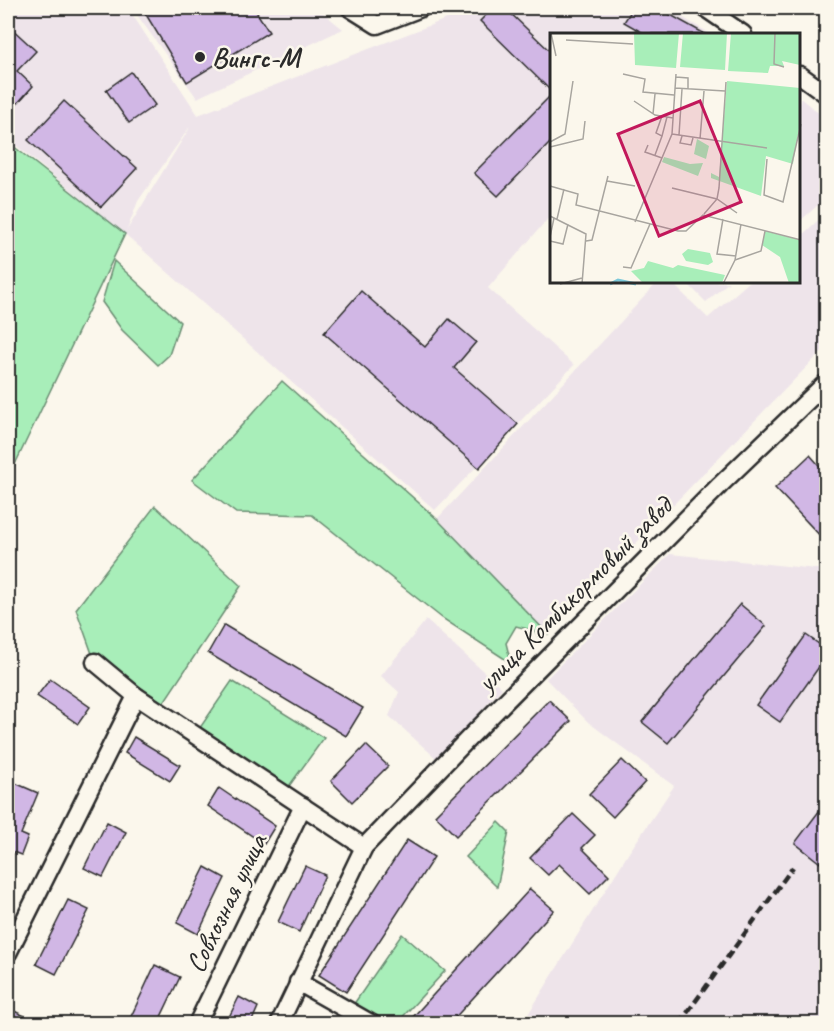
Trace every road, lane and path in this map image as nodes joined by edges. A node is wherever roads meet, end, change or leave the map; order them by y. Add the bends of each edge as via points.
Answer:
1 (350, 8) edge
2 (421, 8) edge
3 (705, 8) edge
4 (742, 33) edge
5 (801, 76) edge
6 (826, 94) edge
7 (826, 383) edge
8 (95, 662) dead end
9 (135, 696) junction
10 (303, 806) junction
11 (364, 848) junction
12 (8, 953) edge
13 (298, 982) junction
14 (197, 1023) edge
15 (279, 1023) edge
16 (372, 1023) edge

1 - 2 street via 377,25
3 - 4 street
5 - 6 street
7 - 11 street, улица Комбикормовый завод via 678,527
8 - 9 street
9 - 10 street
9 - 12 street
10 - 11 street
10 - 14 street, Совхозная улица
11 - 13 street, улица Комбикормовый завод
13 - 15 street, улица Комбикормовый завод
13 - 16 street

